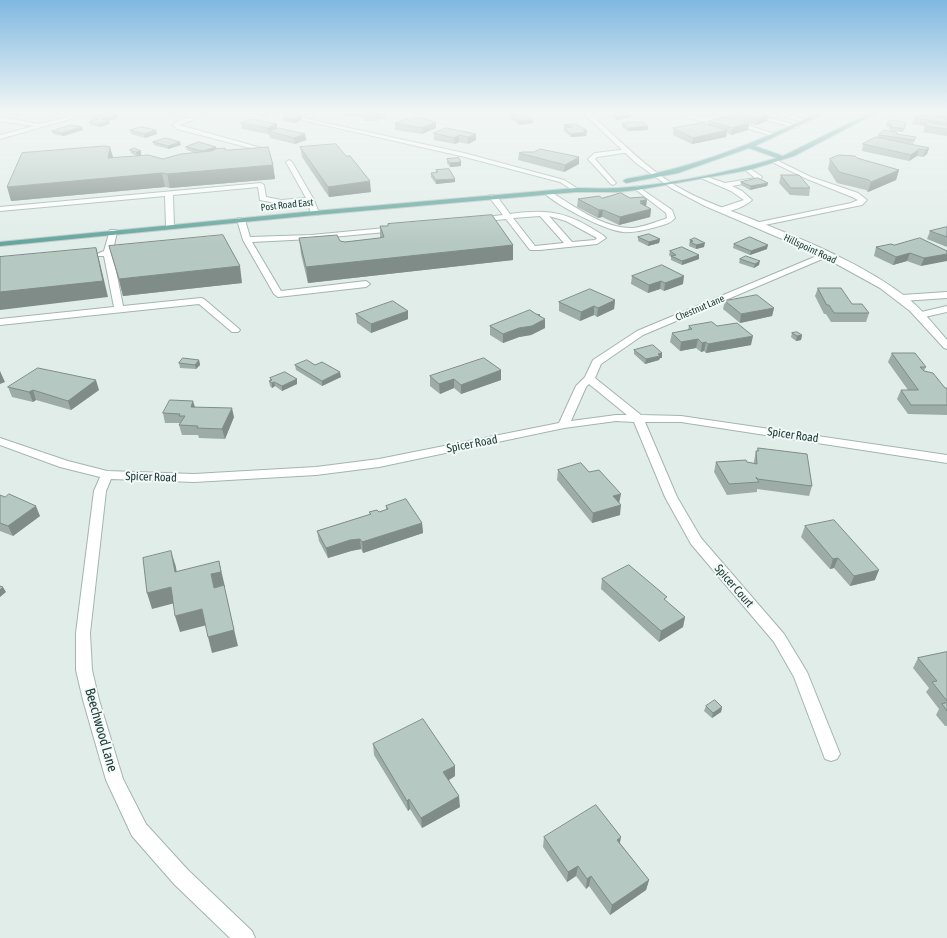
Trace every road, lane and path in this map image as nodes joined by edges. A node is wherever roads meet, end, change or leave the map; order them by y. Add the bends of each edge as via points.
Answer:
1 (472, 157) edge
2 (593, 157) edge
3 (634, 157) edge
4 (718, 157) edge
5 (780, 157) edge
6 (787, 157) edge
7 (784, 158) junction
8 (774, 161) junction
9 (289, 162) dead end
10 (747, 169) junction
11 (656, 176) junction
12 (704, 178) junction
13 (613, 183) junction
14 (668, 184) junction
15 (724, 185) junction
16 (637, 188) junction
17 (576, 190) junction
18 (547, 192) junction
19 (169, 194) junction
20 (493, 197) junction
21 (310, 200) junction
22 (0, 209) edge
23 (723, 210) junction
24 (315, 213) junction
25 (543, 214) junction
26 (507, 217) junction
27 (242, 220) junction
28 (473, 221) edge
29 (758, 225) junction
30 (170, 227) junction
31 (404, 228) edge
32 (632, 230) junction
33 (113, 232) junction
34 (602, 238) junction
35 (247, 240) junction
36 (0, 244) edge
37 (570, 245) junction
38 (138, 251) edge
39 (108, 254) junction
40 (92, 255) edge
41 (824, 255) junction
42 (366, 284) dead end
43 (947, 295) edge
44 (902, 298) junction
45 (118, 309) junction
46 (947, 309) edge
47 (920, 315) junction
48 (0, 322) edge
49 (235, 330) dead end
50 (947, 346) edge
51 (589, 379) junction
52 (638, 418) junction
53 (564, 426) junction
54 (0, 441) edge
55 (947, 459) edge
56 (108, 475) junction
57 (831, 754) dead end
58 (246, 938) edge

1 - 17 street via 562,181
2 - 13 street via 592,159
3 - 11 street, Hillspoint Road
4 - 11 main road, Post Road East
5 - 7 main road
6 - 7 main road, Post Road East
7 - 8 main road, Post Road East
8 - 10 main road, Post Road East
8 - 29 street via 863,200 859,204
9 - 21 street
10 - 12 main road, Post Road East
10 - 15 street via 759,177 757,180
11 - 13 main road, Post Road East
11 - 14 street, Hillspoint Road
12 - 14 main road, Post Road East
12 - 15 street
13 - 17 main road, Post Road East
14 - 16 main road, Post Road East
14 - 23 street, Hillspoint Road
15 - 23 street via 744,195 748,200
16 - 17 main road, Post Road East
16 - 32 street via 669,212 671,218
17 - 18 main road, Post Road East
18 - 20 main road, Post Road East
18 - 32 street via 588,217 615,229
19 - 21 street via 261,185 263,198 273,202
19 - 22 street
19 - 30 street
20 - 24 main road, Post Road East
20 - 26 street
21 - 24 street
23 - 29 street, Hillspoint Road
24 - 27 main road, Post Road East
25 - 26 street
25 - 34 street via 558,215
25 - 37 street
26 - 28 street
26 - 37 street via 533,248
27 - 30 main road, Post Road East
27 - 35 street
29 - 41 street, Hillspoint Road
30 - 33 main road, Post Road East
31 - 35 street
32 - 34 street
33 - 36 main road, Post Road East
33 - 39 street
34 - 37 street via 597,242
35 - 42 street via 278,294
38 - 39 street
39 - 40 street
39 - 45 street
41 - 44 street, Hillspoint Road via 870,278
41 - 51 street, Chestnut Lane via 640,333 597,362
43 - 44 street
44 - 47 street, Hillspoint Road
45 - 48 street
45 - 49 street via 201,302
46 - 47 street
47 - 50 street, Hillspoint Road
51 - 52 street
51 - 53 street, Chestnut Lane via 581,386
52 - 53 street, Spicer Road via 616,418
52 - 55 street, Spicer Road via 681,419
52 - 57 street, Spicer Court via 671,497 696,541 779,638 800,676
53 - 56 street, Spicer Road via 379,463 316,471 194,478
54 - 56 street, Spicer Road via 64,464
56 - 58 street, Beechwood Lane via 100,491 83,633 84,670 91,700 115,780 139,830 181,877

